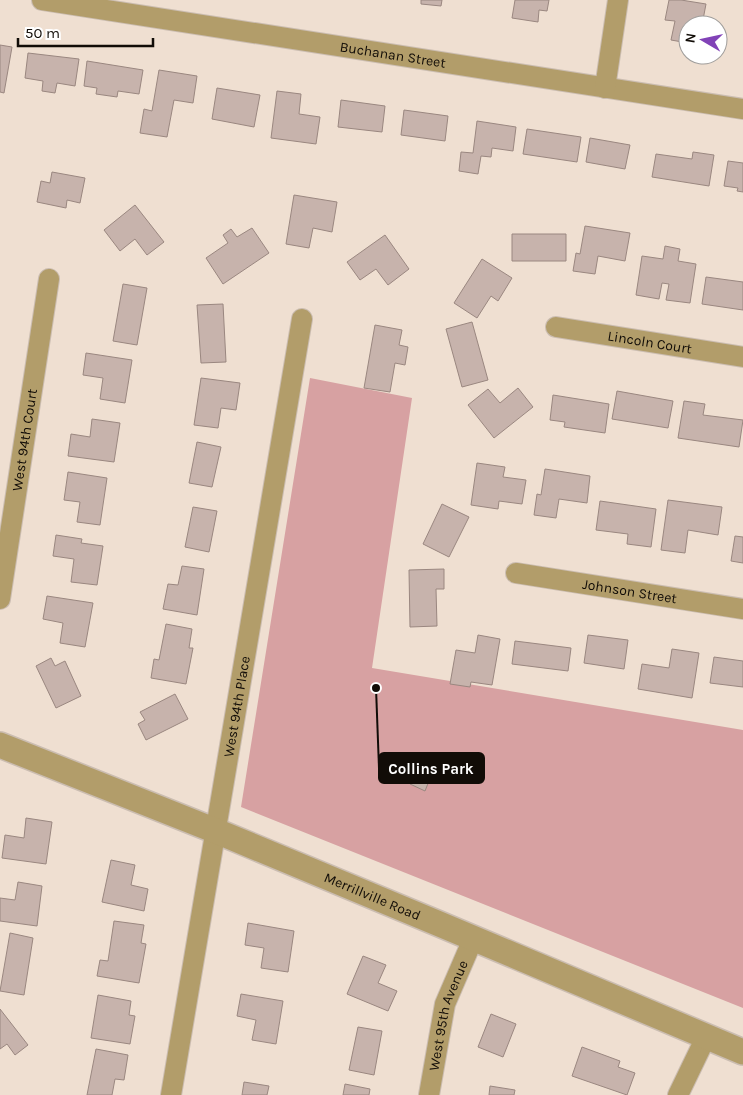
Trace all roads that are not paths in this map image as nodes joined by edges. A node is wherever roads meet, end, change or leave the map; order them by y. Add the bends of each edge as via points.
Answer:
1 (42, 0) edge
2 (618, 0) edge
3 (604, 88) junction
4 (743, 109) edge
5 (49, 279) dead end
6 (302, 319) dead end
7 (556, 327) dead end
8 (743, 357) edge
9 (516, 573) dead end
10 (0, 600) edge
11 (743, 609) edge
12 (0, 745) edge
13 (216, 831) junction
14 (474, 939) junction
15 (706, 1037) junction
16 (743, 1052) edge
17 (171, 1095) edge
18 (429, 1095) edge
19 (678, 1095) edge

1 - 3 street, Buchanan Street
2 - 3 street
3 - 4 street, Buchanan Street
5 - 10 street, West 94th Court
6 - 13 street, West 94th Place
7 - 8 street, Lincoln Court
9 - 11 street, Johnson Street
12 - 13 street, Merrillville Road
13 - 14 street, Merrillville Road
13 - 17 street, West 94th Place
14 - 15 street, Merrillville Road
14 - 18 street, West 95th Avenue via 445,1004
15 - 16 street, Merrillville Road
15 - 19 street

